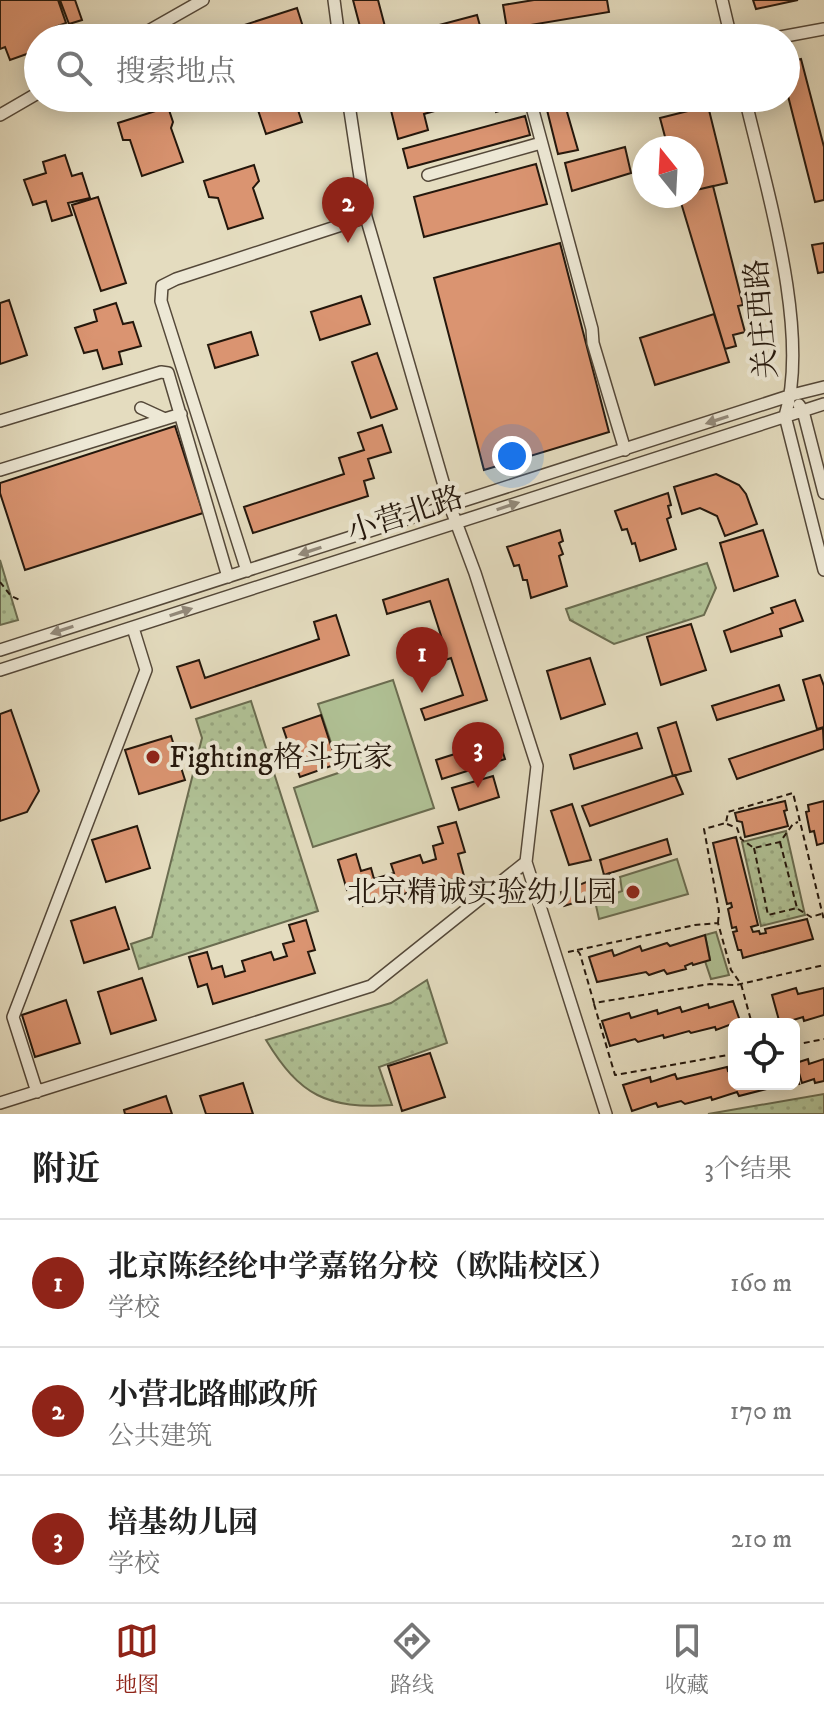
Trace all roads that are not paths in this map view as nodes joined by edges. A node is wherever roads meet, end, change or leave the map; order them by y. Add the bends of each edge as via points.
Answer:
1 (203, 0) edge
2 (334, 0) edge
3 (722, 0) edge
4 (161, 24) edge
5 (337, 24) edge
6 (728, 24) edge
7 (824, 29) edge
8 (800, 33) edge
9 (24, 101) edge
10 (350, 112) edge
11 (533, 112) edge
12 (748, 112) edge
13 (0, 115) edge
14 (541, 143) junction
15 (428, 175) dead end
16 (366, 217) junction
17 (824, 387) edge
18 (792, 395) junction
19 (824, 404) edge
20 (141, 408) dead end
21 (803, 411) junction
22 (181, 414) junction
23 (785, 416) junction
24 (165, 419) junction
25 (0, 421) edge
26 (32, 450) dead end
27 (625, 450) junction
28 (23, 463) junction
29 (0, 470) edge
30 (824, 493) edge
31 (450, 506) junction
32 (457, 523) junction
33 (824, 570) edge
34 (247, 571) junction
35 (228, 577) junction
36 (133, 628) junction
37 (0, 650) edge
38 (0, 670) edge
39 (526, 862) junction
40 (37, 1092) junction
41 (0, 1103) edge
42 (606, 1114) edge

1 - 4 street
2 - 5 street
3 - 6 street
7 - 8 street
9 - 13 street
10 - 16 street
11 - 14 street
12 - 18 street, 关庄西路 via 791,317
14 - 15 street
14 - 27 street
16 - 31 street
16 - 34 street via 162,286 161,301
17 - 18 street, 小营北路
18 - 21 street
18 - 23 street
18 -> 27 street, 小营北路
19 - 21 street, 小营北路
20 - 24 street
21 - 23 street, 小营北路
21 - 30 street
22 - 24 street
22 - 25 street via 168,373 161,372
22 - 35 street
32 -> 23 street, 小营北路
23 - 33 street
24 - 28 street
26 - 28 street
27 - 31 street, 小营北路
28 - 29 street
31 - 32 street
31 -> 34 street, 小营北路
36 -> 32 street, 小营北路
32 - 39 street via 537,766
34 - 35 street, 小营北路
35 -> 37 street, 小营北路
36 - 38 street, 小营北路
36 - 40 street via 146,670 13,1017
39 - 40 street via 371,986
39 - 42 street
40 - 41 street

